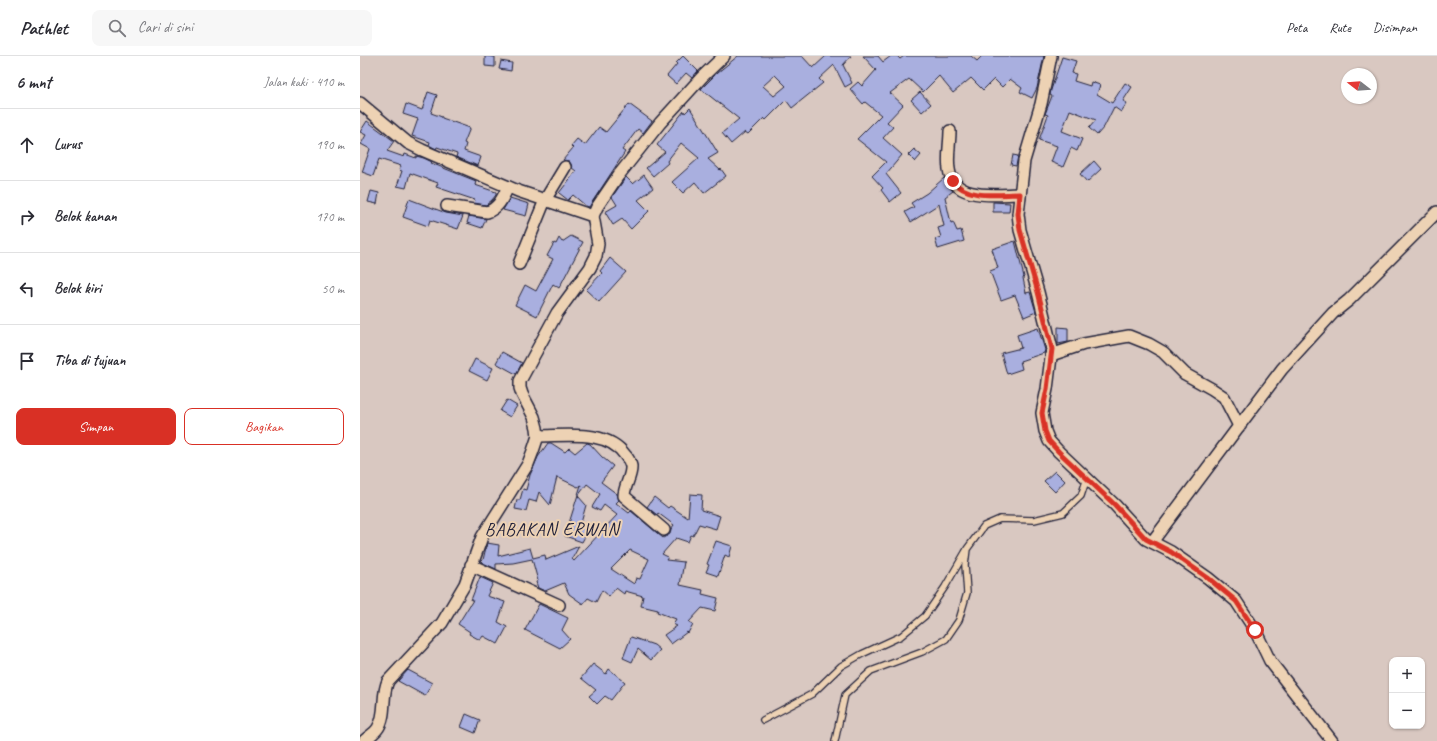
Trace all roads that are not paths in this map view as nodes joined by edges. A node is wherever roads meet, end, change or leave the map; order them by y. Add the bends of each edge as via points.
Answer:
1 (724, 56) edge
2 (1051, 56) edge
3 (360, 103) edge
4 (950, 131) dead end
5 (565, 167) dead end
6 (508, 187) junction
7 (1020, 194) junction
8 (545, 200) junction
9 (447, 206) dead end
10 (1437, 212) edge
11 (593, 216) junction
12 (519, 264) dead end
13 (1051, 355) junction
14 (1239, 426) junction
15 (538, 436) junction
16 (1087, 478) junction
17 (664, 530) dead end
18 (1152, 542) junction
19 (967, 549) junction
20 (471, 565) junction
21 (559, 605) dead end
22 (763, 720) dead end
23 (364, 741) edge
24 (835, 741) edge
25 (1332, 741) edge

1 - 11 street via 702,76 660,123 618,176
2 - 7 street via 1041,104 1024,161
3 - 6 street via 408,143
4 - 7 street via 949,170 958,187 981,195
5 - 8 street
6 - 8 street
6 - 9 street via 498,205 487,212
7 - 13 street via 1020,230 1038,292 1052,349
8 - 11 street
8 - 12 street
10 - 14 street via 1329,317 1282,369
11 - 15 street via 598,244 596,256 557,313 520,381 522,394 534,416
13 - 14 street via 1084,344 1129,336 1163,352 1186,374 1224,397
13 - 16 street via 1042,413 1045,431 1049,441
14 - 18 street
15 - 17 street via 594,436 613,443 622,450 631,465 624,496
15 - 20 street via 528,464 482,537
16 - 18 street via 1146,539
16 - 19 lane via 1081,496 1063,513 1034,520 1000,519 984,526
18 - 25 street via 1202,573 1236,601 1255,630 1270,661
19 - 22 lane via 945,587 924,616 901,636 841,666 812,694
19 - 24 lane via 968,593 959,620 946,639 922,652 871,671 845,695
20 - 21 street
20 - 23 street via 465,584 442,623 388,681 385,687 382,722

